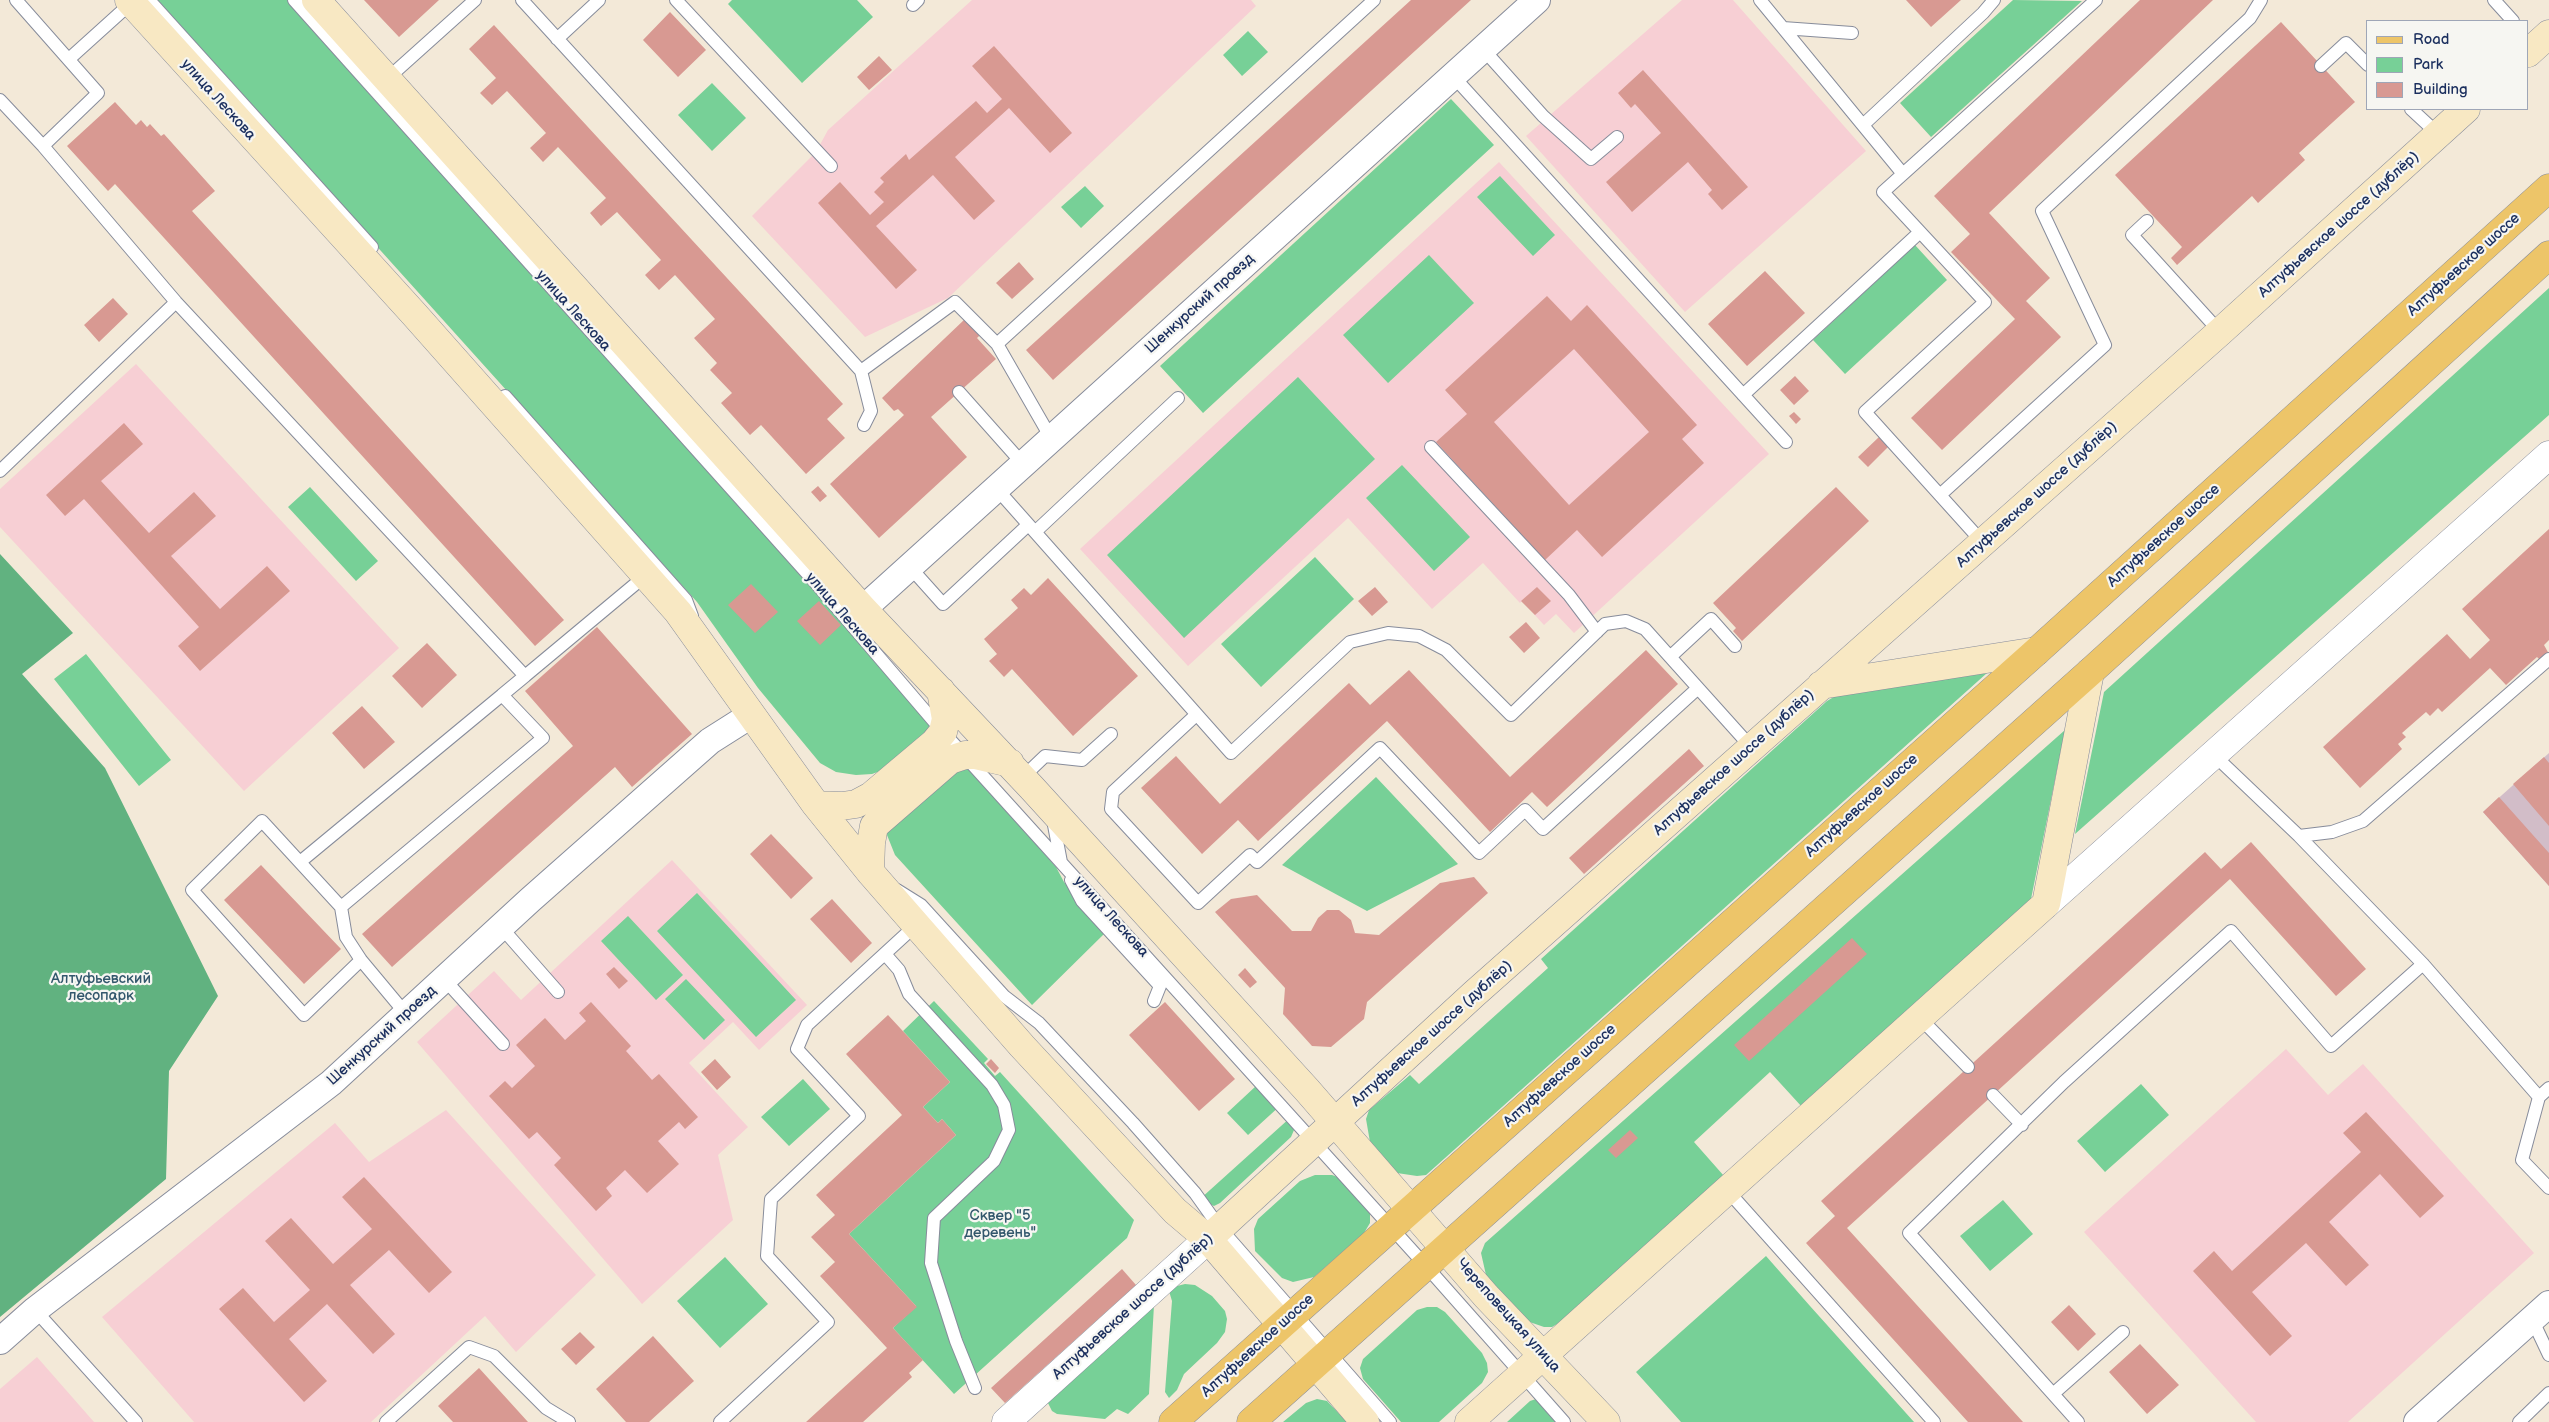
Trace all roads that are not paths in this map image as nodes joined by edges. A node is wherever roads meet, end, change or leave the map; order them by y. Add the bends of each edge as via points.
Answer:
1 (16, 0) edge
2 (294, 0) edge
3 (316, 0) edge
4 (475, 0) edge
5 (522, 0) edge
6 (599, 0) edge
7 (676, 0) edge
8 (1374, 0) edge
9 (1537, 0) edge
10 (1760, 0) edge
11 (1994, 0) edge
12 (2096, 0) edge
13 (2261, 0) edge
14 (2494, 0) edge
15 (136, 1) edge
16 (2513, 20) edge
17 (1783, 28) junction
18 (1852, 33) dead end
19 (557, 39) junction
20 (1483, 48) junction
21 (69, 59) junction
22 (2366, 63) edge
23 (2321, 66) dead end
24 (1453, 76) junction
25 (388, 79) junction
26 (0, 100) edge
27 (2412, 110) edge
28 (2465, 110) edge
29 (1863, 125) junction
30 (2438, 134) junction
31 (1616, 137) dead end
32 (43, 146) junction
33 (831, 166) dead end
34 (1903, 174) junction
35 (2549, 188) edge
36 (2147, 221) dead end
37 (1920, 232) junction
38 (378, 254) dead end
39 (2549, 256) edge
40 (176, 302) junction
41 (2220, 332) junction
42 (997, 344) junction
43 (861, 371) junction
44 (499, 390) dead end
45 (959, 392) dead end
46 (1743, 395) junction
47 (1178, 398) dead end
48 (864, 424) dead end
49 (1051, 438) junction
50 (1786, 442) dead end
51 (1431, 446) dead end
52 (2549, 456) edge
53 (1023, 464) junction
54 (0, 471) edge
55 (996, 488) junction
56 (1940, 495) junction
57 (1031, 528) junction
58 (1984, 544) junction
59 (909, 566) junction
60 (645, 576) junction
61 (862, 609) junction
62 (1596, 632) junction
63 (1735, 646) dead end
64 (705, 648) junction
65 (2037, 651) junction
66 (1670, 657) junction
67 (2549, 659) edge
68 (2090, 672) junction
69 (525, 676) junction
70 (1821, 685) junction
71 (1698, 688) junction
72 (941, 691) junction
73 (502, 695) junction
74 (751, 715) junction
75 (1196, 715) junction
76 (943, 732) junction
77 (1111, 734) dead end
78 (1751, 747) junction
79 (965, 755) junction
80 (2215, 756) junction
81 (1016, 770) junction
82 (816, 805) junction
83 (1051, 808) junction
84 (2299, 836) junction
85 (300, 862) junction
86 (1061, 862) junction
87 (870, 872) junction
88 (2046, 904) junction
89 (341, 907) junction
90 (916, 925) junction
91 (501, 927) junction
92 (885, 954) junction
93 (361, 960) junction
94 (2423, 964) junction
95 (444, 980) junction
96 (558, 992) dead end
97 (1154, 1001) dead end
98 (406, 1014) junction
99 (1919, 1017) junction
100 (503, 1044) dead end
101 (1968, 1067) dead end
102 (2544, 1093) edge
103 (1993, 1095) dead end
104 (1335, 1122) junction
105 (2022, 1125) junction
106 (1314, 1142) junction
107 (2549, 1188) edge
108 (1727, 1190) junction
109 (1410, 1209) junction
110 (1390, 1227) junction
111 (1214, 1233) junction
112 (1446, 1248) junction
113 (1426, 1266) junction
114 (35, 1310) junction
115 (2541, 1312) edge
116 (1288, 1318) junction
117 (2123, 1332) dead end
118 (0, 1341) edge
119 (2549, 1355) edge
120 (1542, 1356) junction
121 (1323, 1357) junction
122 (1520, 1374) junction
123 (975, 1388) dead end
124 (2549, 1393) edge
125 (2053, 1394) junction
126 (556, 1418) edge
127 (136, 1422) edge
128 (386, 1422) edge
129 (569, 1422) edge
130 (720, 1422) edge
131 (1006, 1422) edge
132 (1173, 1422) edge
133 (1251, 1422) edge
134 (1365, 1422) edge
135 (1390, 1422) edge
136 (1469, 1422) edge
137 (1564, 1422) edge
138 (1606, 1422) edge
139 (1934, 1422) edge
140 (2078, 1422) edge
141 (2417, 1422) edge
142 (2519, 1422) edge

1 - 21 lane
2 - 76 lane, улица Лескова via 808,574
3 - 25 main road, улица Лескова
4 - 25 lane
5 - 19 lane
6 - 19 lane
7 - 33 lane
8 - 42 lane
9 - 20 street, Шенкурский проезд
10 - 17 lane
11 - 29 lane
12 - 34 lane
13 - 56 lane via 2250,18 2042,211 2104,345
14 - 16 lane
15 - 21 lane
15 - 38 lane, улица Лескова
15 - 60 main road, улица Лескова
17 - 18 lane
17 - 29 lane
19 - 43 lane
20 - 24 street, Шенкурский проезд
20 - 31 lane via 1543,116 1591,159
21 - 32 lane via 98,93
22 - 23 lane via 2346,43
24 - 46 lane
24 - 49 street, Шенкурский проезд
25 - 61 main road, улица Лескова
26 - 32 lane
27 - 30 lane
28 - 30 main road, Алтуфьевское шоссе (дублёр)
29 - 34 lane
30 - 41 main road, Алтуфьевское шоссе (дублёр)
32 - 40 lane
34 - 37 lane via 1883,192
35 - 65 main road, Алтуфьевское шоссе
36 - 41 lane via 2132,235
37 - 46 lane
37 - 56 lane via 1985,302 1865,412
39 - 68 main road
40 - 54 lane
40 - 69 lane
41 - 58 main road, Алтуфьевское шоссе (дублёр)
42 - 43 lane via 956,302
42 - 49 lane
43 - 48 lane via 870,411
44 - 64 lane, улица Лескова via 686,600
45 - 53 lane
46 - 50 lane
47 - 57 lane
49 - 53 street, Шенкурский проезд
51 - 62 lane via 1569,595
52 - 80 street
53 - 55 street, Шенкурский проезд
55 - 57 lane
55 - 59 street, Шенкурский проезд
56 - 58 lane
57 - 59 lane via 943,604
57 - 75 lane
58 - 70 main road, Алтуфьевское шоссе (дублёр)
59 - 61 street, Шенкурский проезд
60 - 64 main road, улица Лескова
60 - 69 lane
61 - 72 main road, улица Лескова
62 - 66 lane via 1605,624 1626,621 1645,629
62 - 75 lane via 1511,715 1446,650 1419,636 1388,633 1350,642 1231,753
63 - 66 lane via 1711,619
64 - 74 main road, улица Лескова
65 - 70 main road
65 - 109 main road, Алтуфьевское шоссе
66 - 71 lane
67 - 84 lane via 2363,821 2332,832
68 - 88 main road
68 - 112 main road
69 - 73 lane
70 - 78 main road, Алтуфьевское шоссе (дублёр)
71 - 75 lane via 1543,829 1525,810 1479,853 1380,748 1256,862 1250,855 1198,903 1111,808 1113,792
71 - 78 lane
72 - 76 main road via 946,719
72 - 81 main road, улица Лескова
73 - 85 lane
73 - 89 lane via 543,738
74 - 82 main road, улица Лескова
74 - 91 street, Шенкурский проезд via 710,741
76 - 79 lane, улица Лескова
76 - 82 main road via 871,796 856,804
77 - 81 lane via 1082,760 1045,756
78 - 104 main road, Алтуфьевское шоссе (дублёр)
79 - 81 main road via 976,755
79 - 86 lane, улица Лескова
79 - 87 main road via 950,760 874,826
80 - 84 lane
80 - 88 street
81 - 83 main road, улица Лескова
82 - 87 main road, улица Лескова
83 - 86 lane
83 - 104 main road, улица Лескова
84 - 94 lane
85 - 89 lane
85 - 93 lane via 262,821 192,890 304,1015
86 - 97 lane via 1082,901 1160,986
86 - 106 lane, улица Лескова
87 - 90 main road, улица Лескова
87 - 111 lane, улица Лескова via 921,905 1004,996 1040,1023 1195,1193
88 - 99 main road
89 - 93 lane via 346,937
90 - 92 lane
90 - 111 main road, улица Лескова via 1175,1212
91 - 95 street, Шенкурский проезд
91 - 96 lane
92 - 123 lane via 899,970 909,994 992,1085 1004,1105 1008,1130 994,1161 934,1218 931,1263 958,1348
92 - 130 lane via 807,1025 797,1049 859,1116 772,1199 767,1256 828,1322
93 - 98 lane
94 - 102 lane
94 - 105 lane via 2331,1046 2231,931 2064,1082
95 - 98 street, Шенкурский проезд
95 - 100 lane
98 - 114 street, Шенкурский проезд via 331,1083
99 - 101 lane
99 - 108 main road
102 - 107 lane via 2522,1160
103 - 105 lane
104 - 106 main road, Алтуфьевское шоссе (дублёр)
104 - 109 main road, улица Лескова
105 - 125 lane via 1909,1233
106 - 110 lane, улица Лескова
106 - 111 main road, Алтуфьевское шоссе (дублёр)
108 - 120 main road
108 - 139 lane
109 - 110 main road, Алтуфьевское шоссе
109 - 112 main road, Череповецкая улица
110 - 113 lane, Череповецкая улица
110 - 116 main road, Алтуфьевское шоссе
111 - 116 main road, улица Лескова
111 - 131 street, Алтуфьевское шоссе (дублёр)
112 - 113 main road
112 - 120 main road, Череповецкая улица
113 - 121 main road
113 - 122 lane, Череповецкая улица
114 - 118 street, Шенкурский проезд
114 - 127 lane
115 - 119 lane
115 - 141 street
116 - 121 main road
116 - 132 main road, Алтуфьевское шоссе
117 - 125 lane
120 - 122 main road
120 - 138 main road, Череповецкая улица
121 - 133 main road
121 - 134 main road
121 - 135 lane
122 - 136 main road
122 - 137 lane, Череповецкая улица
124 - 142 lane
125 - 140 lane
126 - 128 lane via 494,1356 468,1347
126 - 129 lane

